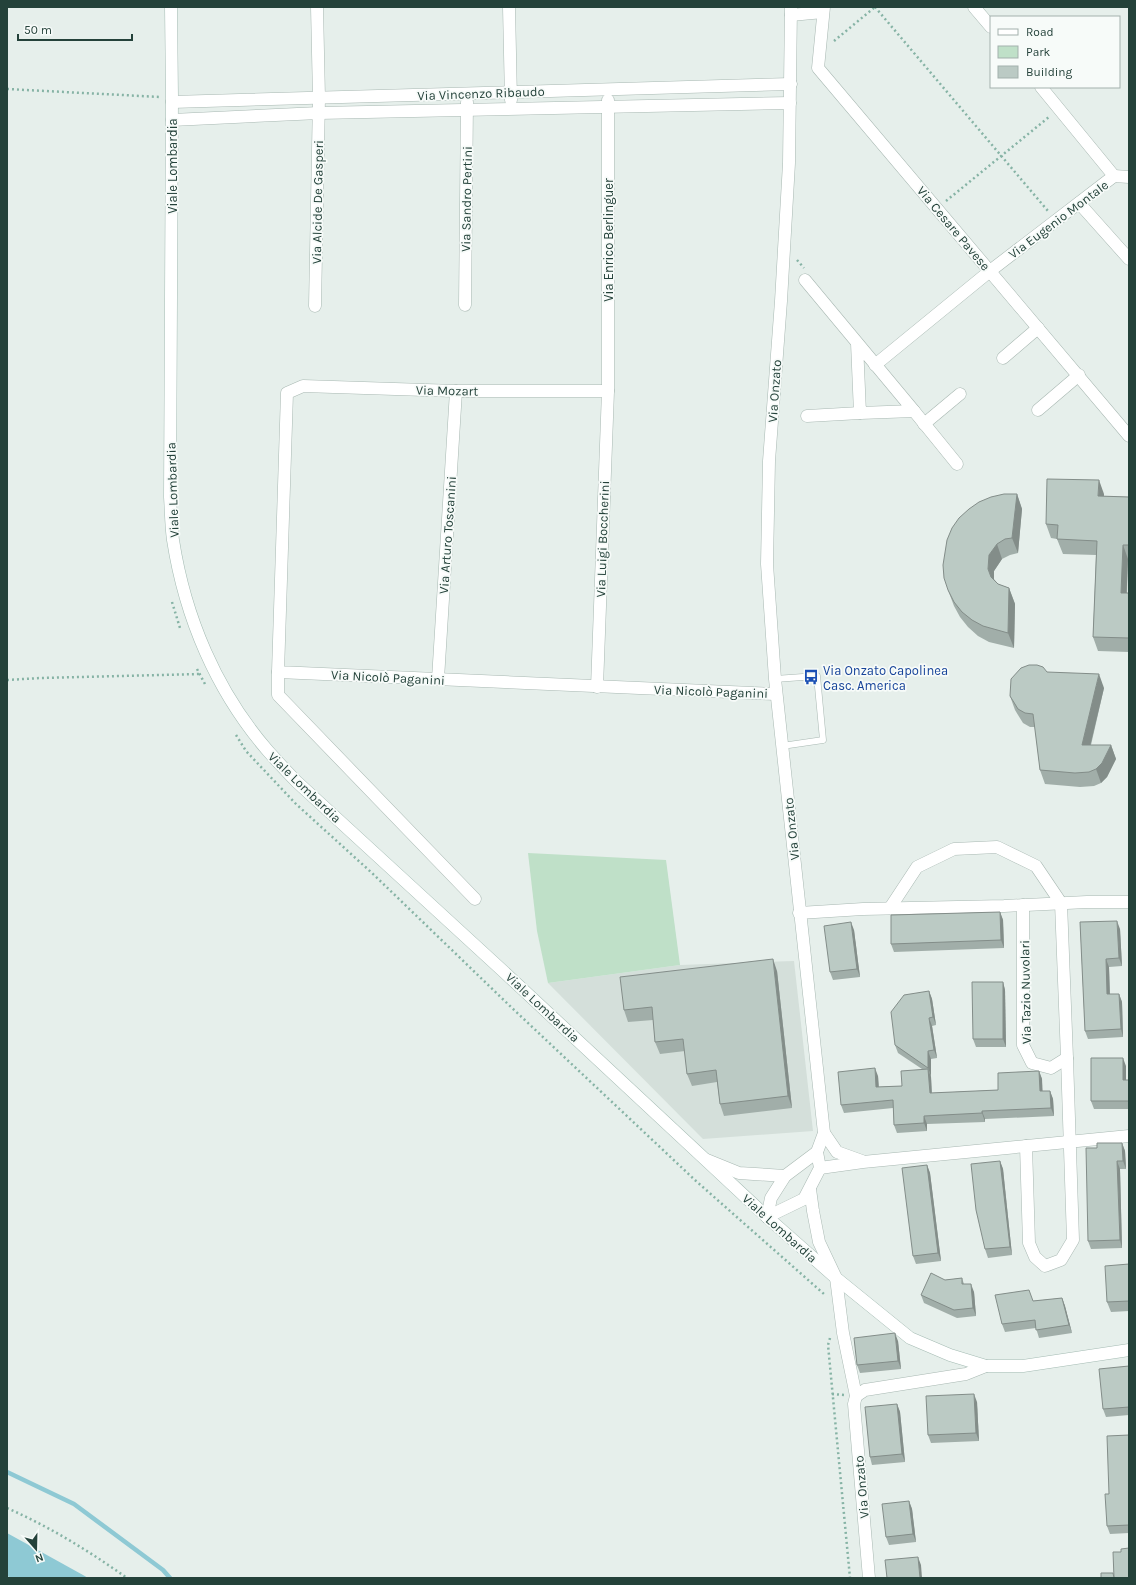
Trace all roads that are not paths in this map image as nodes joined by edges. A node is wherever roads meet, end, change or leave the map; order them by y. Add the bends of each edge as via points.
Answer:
1 (171, 7) edge
2 (317, 7) edge
3 (509, 7) edge
4 (974, 7) edge
5 (824, 9) edge
6 (791, 11) edge
7 (990, 26) edge
8 (791, 84) junction
9 (1042, 88) edge
10 (609, 89) junction
11 (511, 92) junction
12 (467, 93) junction
13 (319, 98) junction
14 (172, 100) junction
15 (790, 103) junction
16 (608, 107) junction
17 (512, 108) junction
18 (467, 109) junction
19 (318, 113) junction
20 (172, 120) junction
21 (1114, 176) junction
22 (1129, 177) edge
23 (1079, 203) junction
24 (1129, 258) edge
25 (990, 271) junction
26 (805, 280) dead end
27 (465, 305) dead end
28 (315, 306) dead end
29 (1038, 328) junction
30 (857, 343) junction
31 (1003, 358) dead end
32 (875, 364) junction
33 (1079, 375) junction
34 (456, 391) junction
35 (608, 391) junction
36 (960, 394) dead end
37 (1038, 410) dead end
38 (914, 411) junction
39 (860, 413) junction
40 (807, 416) dead end
41 (924, 424) junction
42 (1129, 436) edge
43 (957, 464) dead end
44 (278, 672) junction
45 (438, 679) junction
46 (775, 679) junction
47 (597, 687) junction
48 (776, 694) junction
49 (782, 746) junction
50 (475, 899) dead end
51 (1129, 902) edge
52 (1061, 903) junction
53 (1023, 905) junction
54 (890, 908) junction
55 (800, 913) junction
56 (1067, 1058) junction
57 (824, 1133) junction
58 (1129, 1136) edge
59 (1070, 1142) junction
60 (1026, 1146) junction
61 (817, 1152) junction
62 (706, 1160) junction
63 (863, 1162) junction
64 (820, 1168) junction
65 (785, 1176) junction
66 (810, 1189) junction
67 (767, 1217) junction
68 (836, 1278) junction
69 (1129, 1350) edge
70 (986, 1366) junction
71 (856, 1396) junction
72 (869, 1578) edge

1 - 14 street, Viale Lombardia
2 - 13 street, Via Alcide De Gasperi
3 - 11 street
4 - 7 street
5 - 6 street
5 - 25 street, Via Cesare Pavese via 818,68
6 - 8 street, Via Onzato
8 - 10 street, Via Vincenzo Ribaudo
8 - 15 street, Via Onzato
9 - 21 street, Via Eugenio Montale
10 - 11 street, Via Vincenzo Ribaudo
10 - 16 street, Via Enrico Berlinguer
11 - 12 street, Via Vincenzo Ribaudo
11 - 17 street
12 - 13 street, Via Vincenzo Ribaudo
12 - 18 street, Via Sandro Pertini
13 - 14 street, Via Vincenzo Ribaudo
13 - 19 street, Via Alcide De Gasperi
14 - 20 street, Viale Lombardia
15 - 16 street, Via Vincenzo Ribaudo
15 - 46 street, Via Onzato via 781,302 769,461 767,564
16 - 17 street, Via Vincenzo Ribaudo
16 - 35 street, Via Enrico Berlinguer
17 - 18 street, Via Vincenzo Ribaudo
18 - 19 street, Via Vincenzo Ribaudo
18 - 27 street, Via Sandro Pertini
19 - 20 street, Via Vincenzo Ribaudo
19 - 28 street, Via Alcide De Gasperi
20 - 62 street, Viale Lombardia via 170,497 173,539 184,593 196,632 214,669 236,709 297,782
21 - 22 street
21 - 23 street, Via Eugenio Montale
23 - 24 street
23 - 25 street, Via Eugenio Montale
25 - 29 street, Via Cesare Pavese
25 - 32 street, Via Eugenio Montale
26 - 30 street
29 - 31 street
29 - 33 street, Via Cesare Pavese
30 - 32 street
30 - 39 street
32 - 38 street
33 - 37 street
33 - 42 street, Via Cesare Pavese
34 - 35 street, Via Mozart
34 - 44 street, Via Mozart via 303,386 287,393
34 - 45 street, Via Arturo Toscanini
35 - 47 street, Via Luigi Boccherini
36 - 41 street
38 - 39 street
38 - 41 street
39 - 40 street
41 - 43 street
44 - 45 street, Via Nicolò Paganini
44 - 50 street via 278,695
45 - 47 street, Via Nicolò Paganini
46 - 48 street, Via Onzato
46 - 49 lane via 816,676 823,740
47 - 48 street, Via Nicolò Paganini
48 - 49 street, Via Onzato
49 - 55 street, Via Onzato
51 - 52 street
52 - 53 street
52 - 54 street via 1036,866 997,847 954,849 917,867
52 - 56 street
53 - 54 street
53 - 56 street, Via Tazio Nuvolari via 1023,1045 1032,1064 1051,1068
54 - 55 street
55 - 57 street, Via Onzato
56 - 59 street
57 - 61 street
57 - 63 street via 837,1152
58 - 59 street
59 - 60 street
59 - 60 street via 1073,1240 1061,1260 1045,1266 1034,1257 1029,1243
60 - 63 street
61 - 64 street
61 - 65 street
62 - 65 street via 739,1173
62 - 67 street, Viale Lombardia
63 - 64 street
64 - 66 street
65 - 67 street via 771,1198
66 - 67 street via 804,1200
66 - 68 street via 820,1242
67 - 68 street, Viale Lombardia
68 - 70 street, Viale Lombardia via 910,1338 950,1356
68 - 71 street, Via Onzato via 843,1333
69 - 70 street via 1023,1366
70 - 71 street via 966,1374 865,1390
71 - 72 street, Via Onzato via 854,1404

